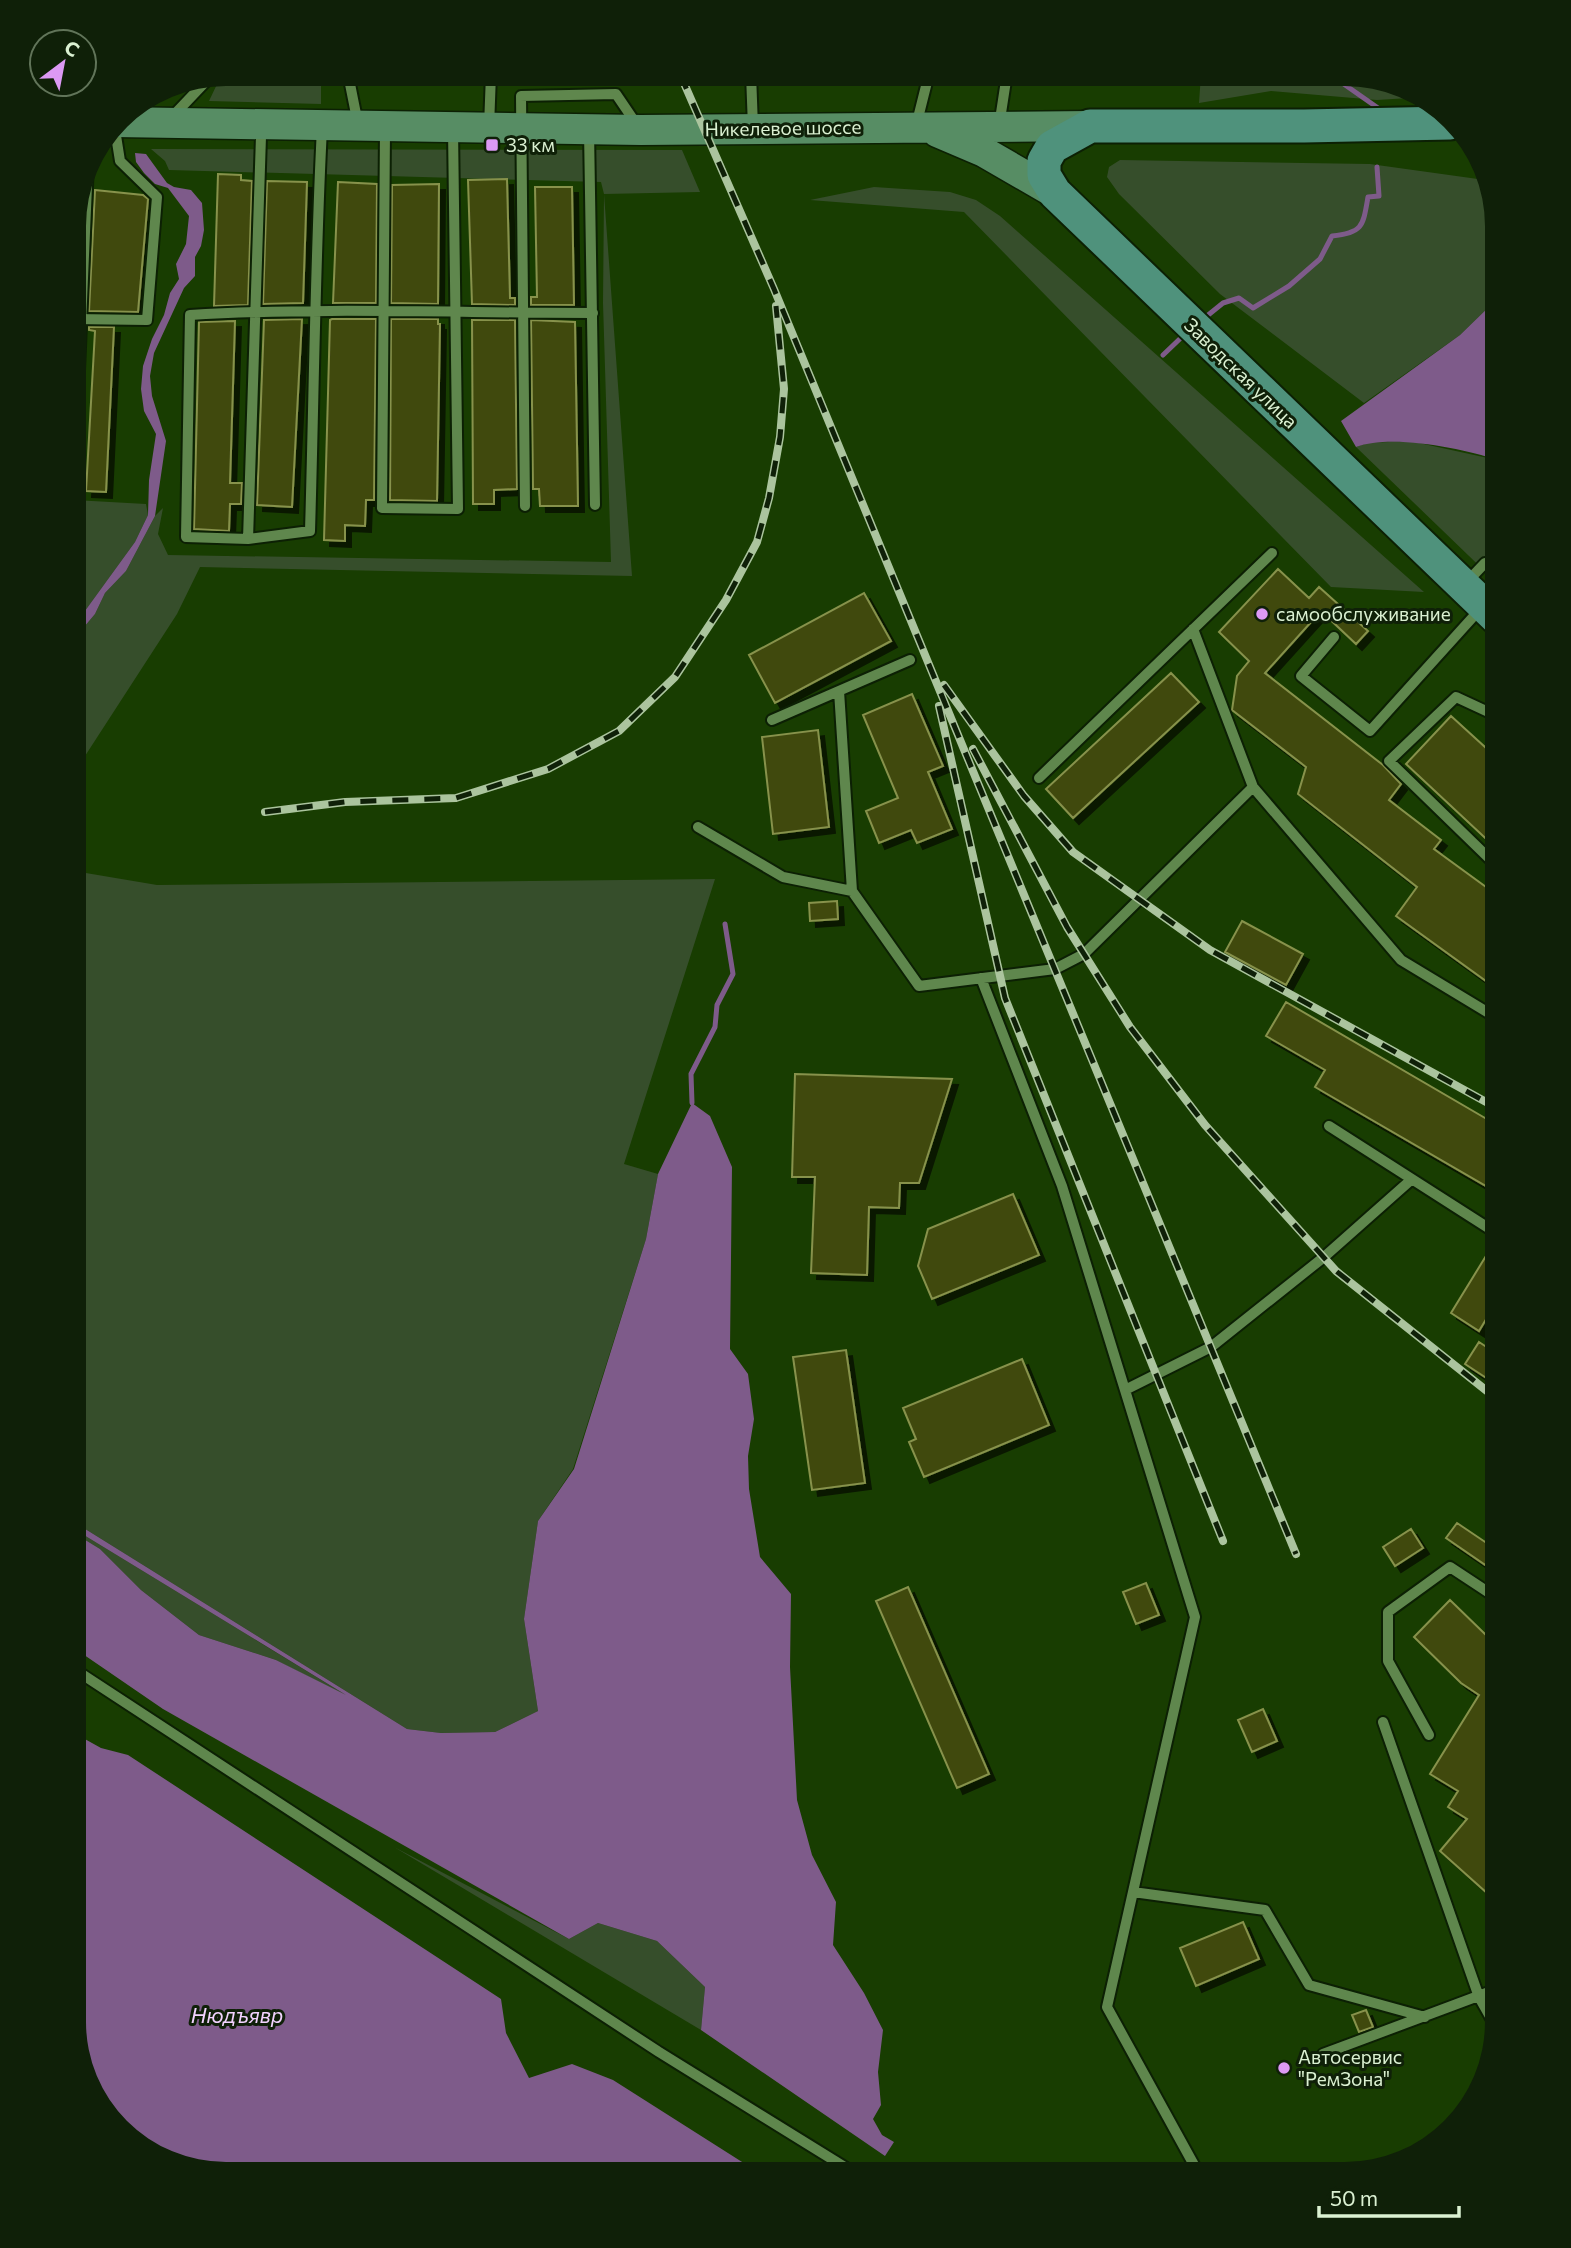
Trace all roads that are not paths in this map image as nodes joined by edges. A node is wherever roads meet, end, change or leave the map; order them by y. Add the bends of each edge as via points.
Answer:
1 (353, 86) edge
2 (491, 86) edge
3 (751, 86) edge
4 (926, 86) edge
5 (1005, 86) edge
6 (199, 88) edge
7 (130, 123) edge
8 (1440, 123) edge
9 (166, 124) junction
10 (257, 125) junction
11 (999, 125) junction
12 (1090, 125) junction
13 (322, 126) junction
14 (453, 126) junction
15 (918, 126) junction
16 (372, 127) junction
17 (489, 127) junction
18 (589, 127) junction
19 (753, 127) junction
20 (522, 128) junction
21 (641, 130) junction
22 (117, 138) edge
23 (1055, 193) junction
24 (255, 312) junction
25 (316, 312) junction
26 (383, 312) junction
27 (455, 313) junction
28 (523, 313) junction
29 (593, 313) junction
30 (86, 319) edge
31 (595, 505) dead end
32 (525, 506) dead end
33 (248, 539) junction
34 (1272, 553) dead end
35 (1483, 593) edge
36 (1193, 629) junction
37 (1334, 637) dead end
38 (910, 660) dead end
39 (839, 691) junction
40 (1485, 711) edge
41 (772, 720) dead end
42 (1039, 778) dead end
43 (1253, 787) junction
44 (698, 827) dead end
45 (1485, 854) edge
46 (852, 891) junction
47 (981, 978) junction
48 (1485, 1011) edge
49 (1329, 1126) dead end
50 (1412, 1179) junction
51 (1485, 1226) edge
52 (1125, 1391) junction
53 (1485, 1590) edge
54 (86, 1677) edge
55 (1383, 1722) dead end
56 (1429, 1735) dead end
57 (1133, 1892) junction
58 (1485, 1994) edge
59 (1479, 1997) junction
60 (1485, 2008) edge
61 (1425, 2017) junction
62 (1323, 2054) dead end
63 (837, 2162) edge
64 (1192, 2162) edge

1 - 16 lane
2 - 17 lane
3 - 19 lane
4 - 15 lane
5 - 11 lane
6 - 9 lane
7 - 9 main road, Никелевое шоссе
8 - 12 main road, Никелевое шоссе
9 - 10 main road, Никелевое шоссе
10 - 13 main road, Никелевое шоссе
10 - 24 lane via 261,136
11 - 12 main road, Никелевое шоссе
11 - 15 main road, Никелевое шоссе
12 - 23 main road, Заводская улица via 1052,147 1044,161 1044,175
13 - 16 main road, Никелевое шоссе
13 - 25 lane
14 - 16 main road, Никелевое шоссе
14 - 17 main road, Никелевое шоссе
14 - 27 lane
15 - 19 main road, Никелевое шоссе
15 - 23 main road via 984,152
16 - 26 lane
17 - 20 main road, Никелевое шоссе
18 - 20 main road, Никелевое шоссе
18 - 21 main road, Никелевое шоссе
18 - 29 lane
19 - 21 main road, Никелевое шоссе
20 - 21 lane via 522,96 616,94
20 - 28 lane
22 - 30 lane via 120,161 157,197 147,320
23 - 35 main road, Заводская улица
24 - 25 lane
24 - 33 lane
24 - 33 lane via 190,315 186,537
25 - 26 lane
25 - 33 lane via 310,531
26 - 27 lane
26 - 27 lane via 382,508 458,509
27 - 28 lane
28 - 29 lane
28 - 32 lane
29 - 31 lane
34 - 36 lane
35 - 37 lane via 1370,731 1301,676
36 - 42 lane
36 - 43 lane
38 - 39 lane
39 - 41 lane
39 - 46 lane
40 - 45 lane via 1456,698 1389,761
43 - 47 lane via 1084,954 1055,969
43 - 48 lane via 1401,960
44 - 46 lane via 783,877
46 - 47 lane via 919,986
47 - 52 lane via 1062,1186
49 - 50 lane
50 - 51 lane
50 - 52 lane via 1211,1347
52 - 57 lane via 1195,1617
53 - 56 lane via 1450,1567 1388,1612 1388,1661
54 - 63 lane via 659,2052
55 - 59 lane
57 - 61 lane via 1265,1910 1309,1985
57 - 64 lane via 1107,2007
58 - 59 lane
59 - 60 lane
59 - 61 lane
61 - 62 lane

